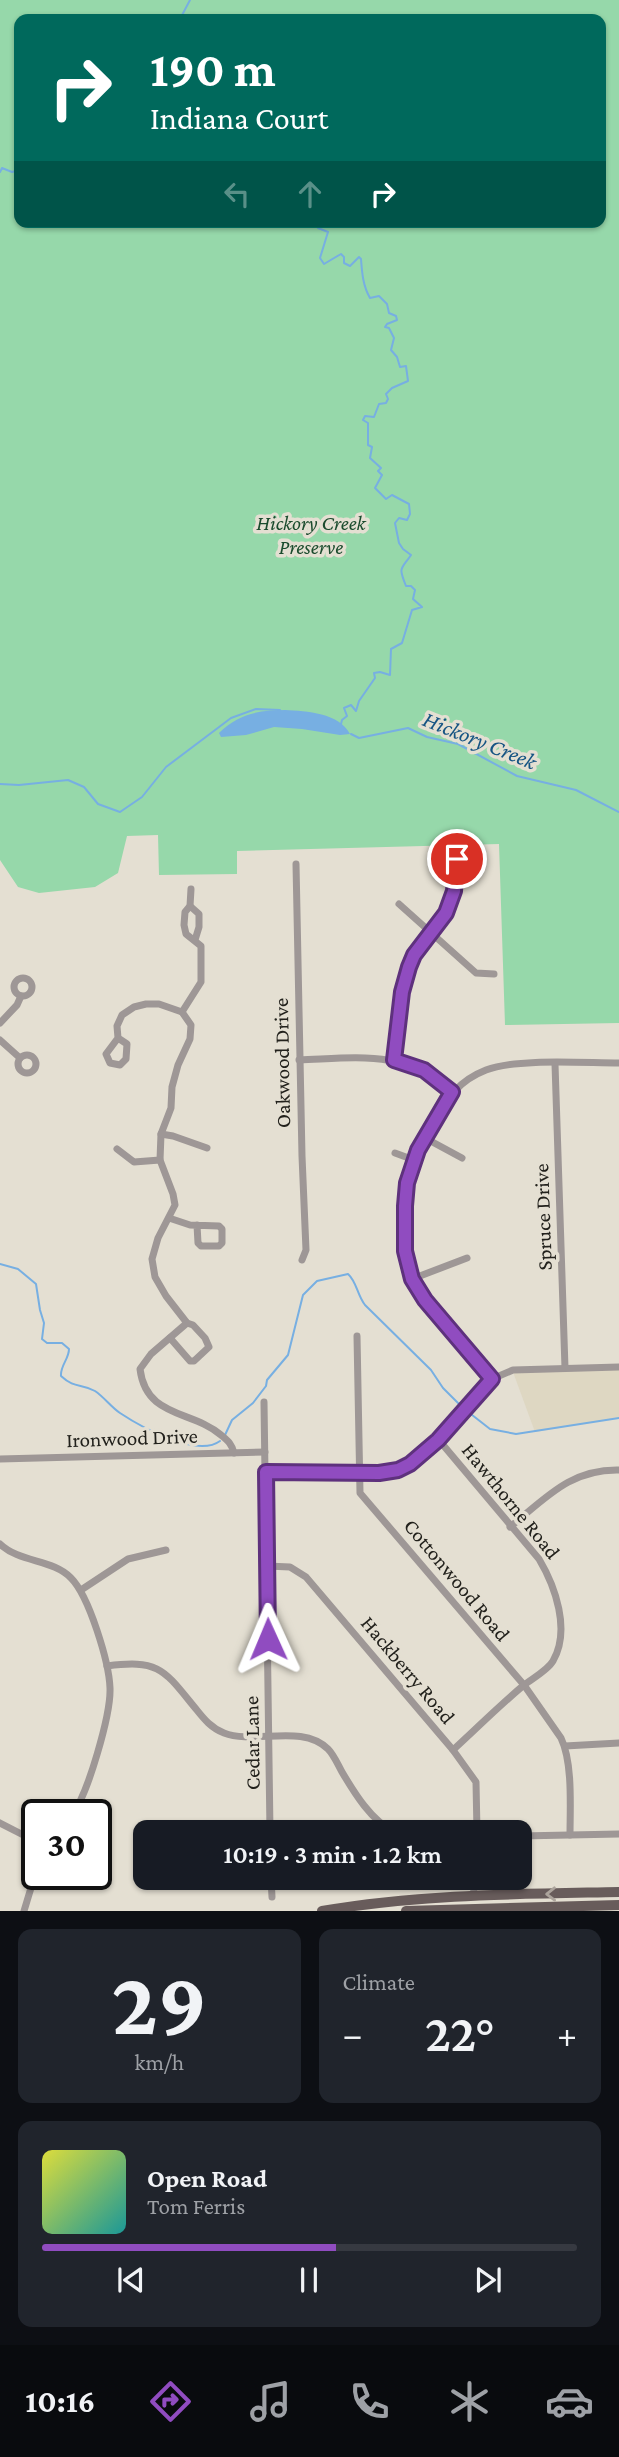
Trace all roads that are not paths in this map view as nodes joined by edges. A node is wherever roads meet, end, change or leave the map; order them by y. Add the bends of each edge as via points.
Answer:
1 (457, 859) dead end
2 (296, 864) dead end
3 (191, 889) dead end
4 (399, 904) dead end
5 (190, 906) junction
6 (430, 932) junction
7 (195, 940) junction
8 (494, 974) dead end
9 (21, 996) dead end
10 (182, 1012) junction
11 (0, 1023) edge
12 (118, 1038) dead end
13 (0, 1040) edge
14 (20, 1058) dead end
15 (299, 1060) junction
16 (394, 1060) junction
17 (619, 1063) edge
18 (555, 1064) junction
19 (452, 1092) junction
20 (160, 1134) junction
21 (425, 1138) junction
22 (207, 1148) dead end
23 (117, 1149) dead end
24 (395, 1153) dead end
25 (462, 1158) dead end
26 (160, 1160) junction
27 (414, 1160) junction
28 (169, 1218) junction
29 (198, 1225) dead end
30 (467, 1258) dead end
31 (302, 1260) dead end
32 (412, 1279) junction
33 (187, 1323) junction
34 (357, 1336) dead end
35 (170, 1338) junction
36 (619, 1367) edge
37 (565, 1368) junction
38 (492, 1379) junction
39 (264, 1402) dead end
40 (438, 1440) junction
41 (265, 1451) junction
42 (234, 1452) junction
43 (0, 1459) edge
44 (619, 1470) edge
45 (266, 1472) junction
46 (359, 1473) junction
47 (510, 1527) junction
48 (0, 1544) edge
49 (166, 1550) dead end
50 (267, 1566) junction
51 (81, 1590) junction
52 (107, 1666) junction
53 (524, 1685) junction
54 (269, 1736) junction
55 (619, 1744) edge
56 (565, 1746) junction
57 (453, 1750) junction
58 (80, 1799) edge
59 (270, 1820) edge
60 (376, 1820) edge
61 (477, 1820) edge
62 (0, 1824) edge
63 (21, 1834) edge
64 (619, 1834) edge
65 (570, 1835) junction
66 (532, 1836) edge
67 (30, 1890) edge
68 (272, 1890) edge
69 (474, 1890) edge
70 (619, 1892) edge
71 (474, 1895) junction
72 (272, 1897) dead end
73 (619, 1905) edge
74 (24, 1911) edge
75 (321, 1911) edge
76 (406, 1911) edge

1 - 6 street via 446,913
2 - 15 street, Oakwood Drive
3 - 5 street
4 - 6 street
5 - 7 street via 199,914
5 - 7 street via 184,925 186,934
6 - 8 street via 476,973
6 - 16 street via 414,955 402,992
7 - 10 street via 201,946 201,982
9 - 11 street
10 - 12 street via 159,1004 134,1007 122,1015
10 - 20 street via 191,1025 190,1039 178,1065 171,1108
13 - 14 street
15 - 16 street
15 - 31 street, Oakwood Drive via 306,1250
16 - 19 street via 424,1070
17 - 18 street
18 - 19 street via 485,1070
18 - 37 street, Spruce Drive
19 - 21 street
20 - 22 street
20 - 26 street
21 - 25 street
21 - 27 street
23 - 26 street via 134,1162
24 - 27 street
26 - 28 street via 173,1194
27 - 32 street via 405,1206 405,1251
28 - 29 street
28 - 33 street via 152,1259 155,1277
30 - 32 street
32 - 38 street
33 - 35 street
33 - 35 street via 205,1338 208,1350 190,1361
34 - 46 street, Cottonwood Road
35 - 42 street via 140,1369 142,1384 169,1411 206,1423 233,1445
36 - 37 street
37 - 38 street via 513,1370
38 - 40 street
39 - 41 street, Cedar Lane
40 - 46 street via 398,1470
40 - 47 street, Hawthorne Road
41 - 42 street, Ironwood Drive
41 - 45 street, Cedar Lane
42 - 43 street, Ironwood Drive
44 - 47 street via 580,1475
45 - 46 street
45 - 50 street, Cedar Lane
46 - 53 street, Cottonwood Road via 360,1493
47 - 53 street, Hawthorne Road via 548,1575 560,1621 552,1662
48 - 51 street via 22,1559 69,1576
49 - 51 street via 128,1559
50 - 54 street, Cedar Lane
50 - 57 street, Hackberry Road via 290,1567 306,1577
51 - 52 street
52 - 54 street via 149,1664 172,1679 217,1730 229,1735
52 - 58 street via 107,1711
53 - 56 street, Cottonwood Road
53 - 57 street, Hawthorne Road
54 - 59 street, Cedar Lane
54 - 60 street via 314,1739 328,1750
55 - 56 street
56 - 65 street, Cottonwood Road
57 - 61 street, Hackberry Road via 476,1782
62 - 63 street
64 - 65 street
65 - 66 street
67 - 74 street
68 - 72 street
69 - 71 street
70 -> 71 main road
71 - 75 main road via 402,1899
73 - 76 main road

